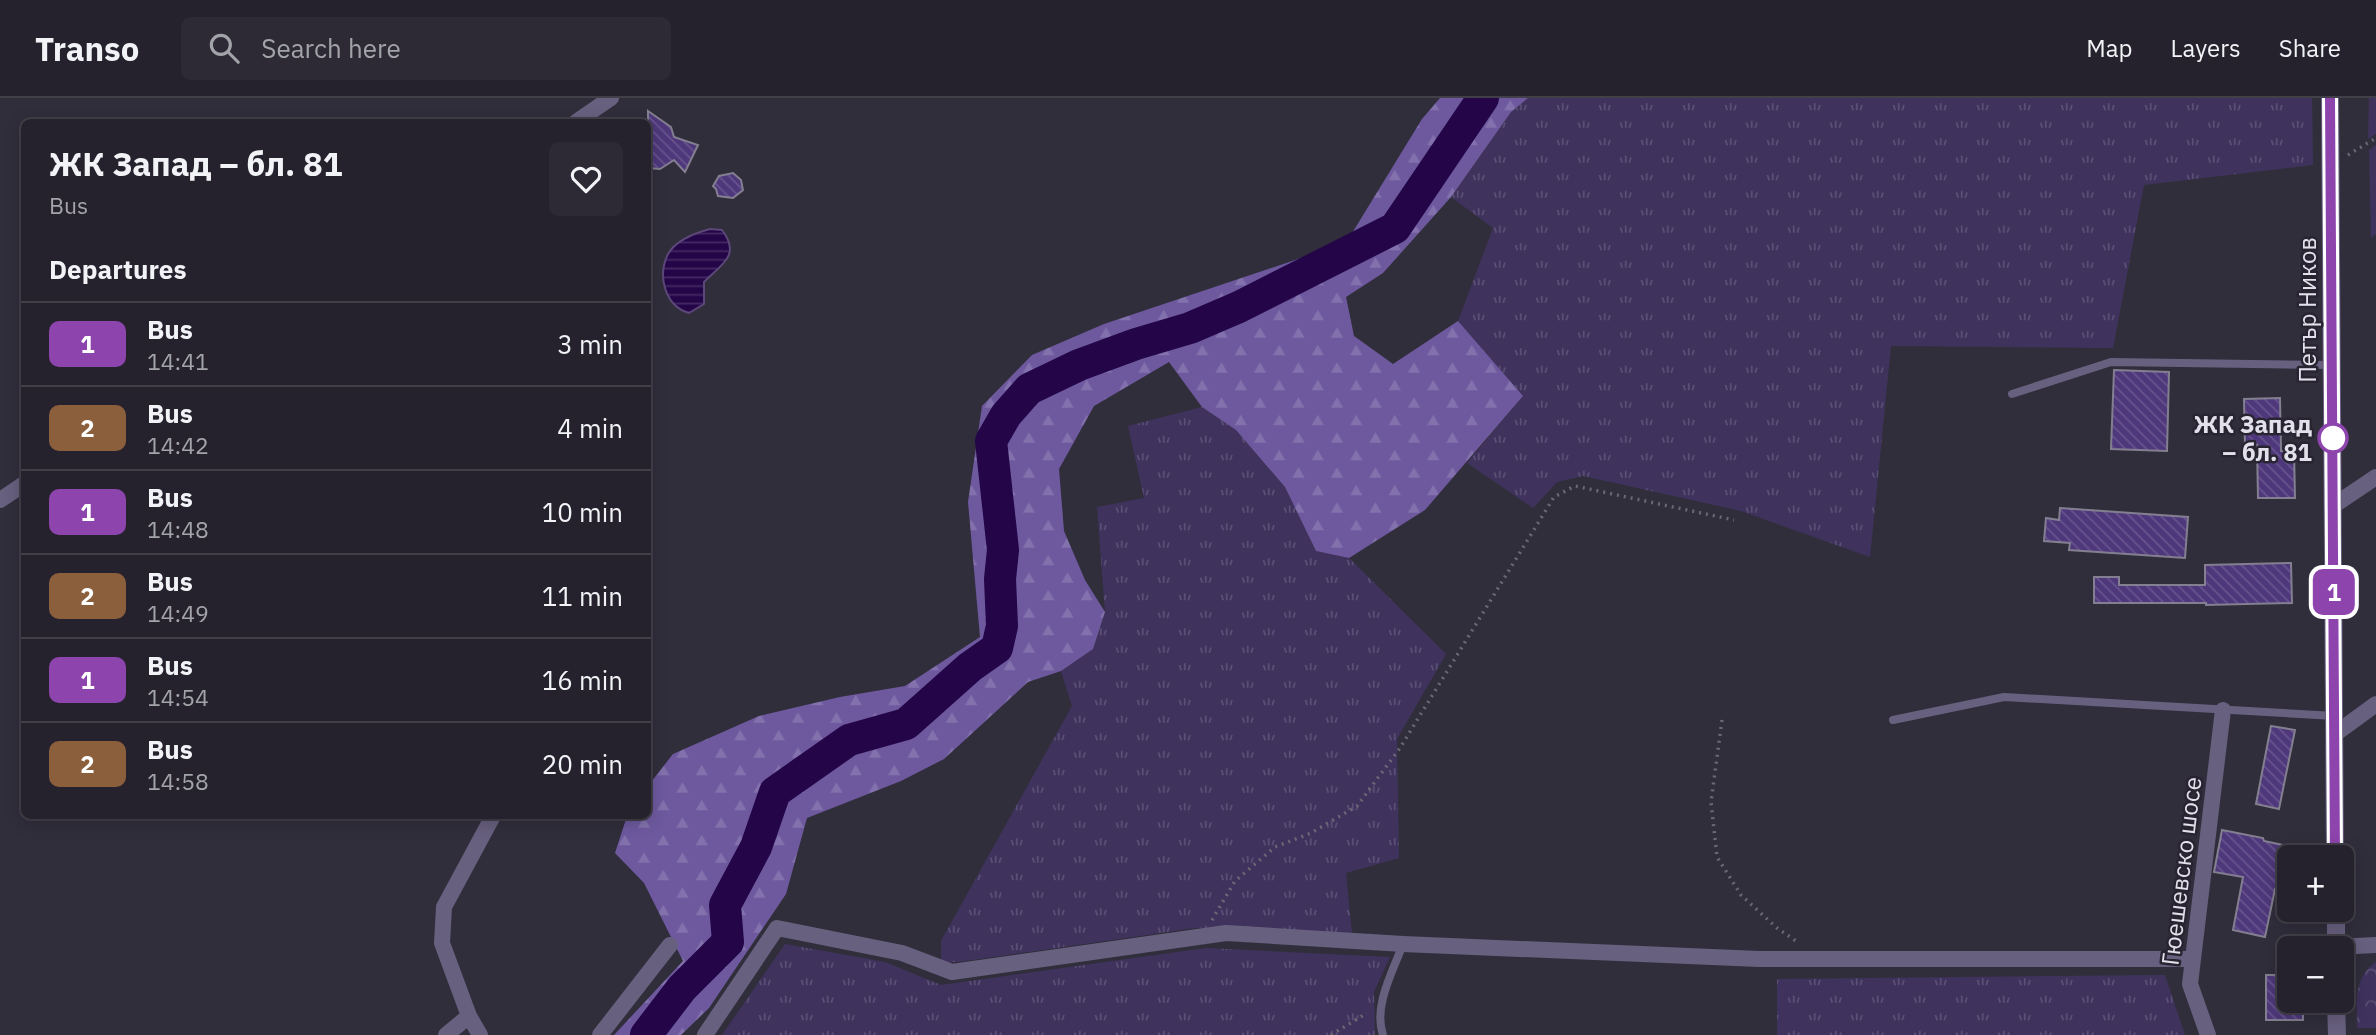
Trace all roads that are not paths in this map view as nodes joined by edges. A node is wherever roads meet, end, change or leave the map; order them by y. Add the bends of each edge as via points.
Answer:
1 (611, 98) edge
2 (2330, 98) edge
3 (580, 119) edge
4 (2332, 365) junction
5 (2012, 394) dead end
6 (2376, 477) edge
7 (21, 486) edge
8 (0, 500) edge
9 (2333, 506) junction
10 (2376, 704) edge
11 (2223, 710) junction
12 (1893, 720) dead end
13 (2335, 725) junction
14 (492, 819) edge
15 (2336, 845) edge
16 (1403, 944) junction
17 (670, 945) dead end
18 (2376, 945) edge
19 (2354, 947) edge
20 (2193, 959) junction
21 (2336, 1013) edge
22 (468, 1016) junction
23 (446, 1035) edge
24 (481, 1035) edge
25 (600, 1035) edge
26 (705, 1035) edge
27 (1384, 1035) edge
28 (2208, 1035) edge
29 (2337, 1035) edge

1 - 3 street
2 - 4 street, Петър Ников
4 - 5 lane via 2111,362
4 - 9 street, Петър Ников
6 - 9 street
7 - 8 street
9 - 13 street, Петър Ников
10 - 13 street
11 - 12 lane via 2004,697
11 - 13 lane
11 - 20 street, Гюешевско шосе
13 - 15 street, Петър Ников
14 - 22 street via 444,907 442,943
16 - 20 street via 1759,959
16 - 26 street via 1226,933 952,972 902,953 778,928
16 - 27 lane via 1381,1005
17 - 25 street
18 - 19 street
20 - 28 street, Гюешевско шосе via 2190,984
21 - 29 street
22 - 23 street
22 - 24 street

